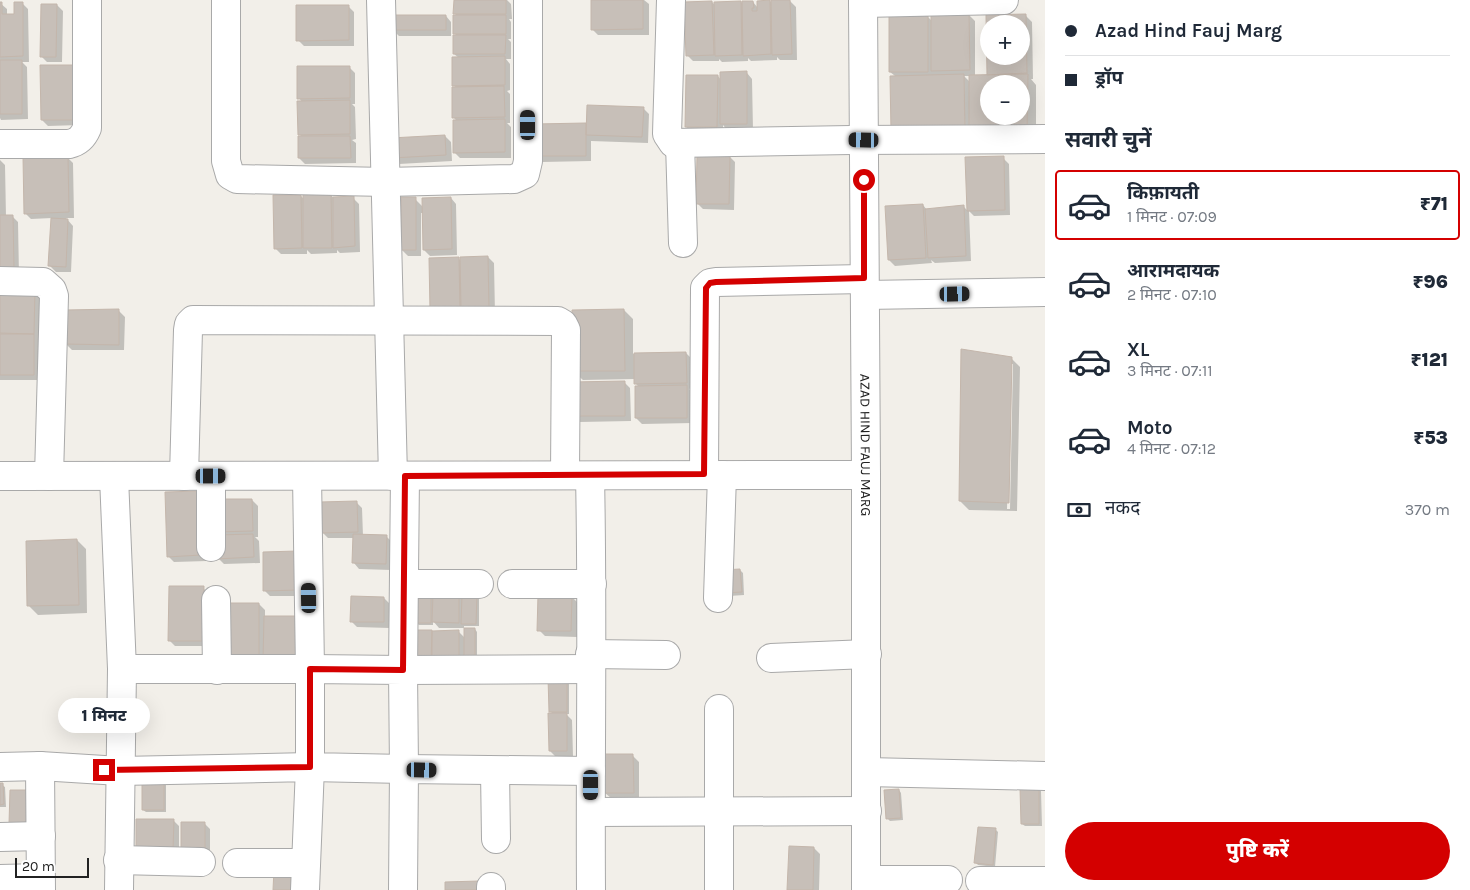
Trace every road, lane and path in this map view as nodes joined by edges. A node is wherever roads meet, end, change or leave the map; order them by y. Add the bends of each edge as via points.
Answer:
1 (87, 0) edge
2 (226, 0) edge
3 (381, 0) edge
4 (528, 0) edge
5 (671, 0) edge
6 (1004, 0) edge
7 (863, 1) edge
8 (1045, 139) edge
9 (864, 140) junction
10 (680, 143) junction
11 (0, 144) edge
12 (386, 182) junction
13 (683, 243) dead end
14 (0, 281) edge
15 (864, 287) junction
16 (1045, 292) edge
17 (389, 320) junction
18 (577, 475) junction
19 (713, 475) junction
20 (866, 475) junction
21 (0, 476) edge
22 (49, 476) junction
23 (184, 476) junction
24 (211, 476) junction
25 (307, 476) junction
26 (399, 476) junction
27 (114, 477) junction
28 (211, 547) dead end
29 (404, 584) junction
30 (478, 584) dead end
31 (512, 584) dead end
32 (592, 584) junction
33 (718, 598) dead end
34 (216, 600) dead end
35 (867, 654) junction
36 (666, 655) dead end
37 (771, 658) dead end
38 (590, 662) junction
39 (122, 669) junction
40 (310, 669) junction
41 (217, 670) junction
42 (403, 670) junction
43 (719, 709) dead end
44 (40, 766) junction
45 (0, 767) edge
46 (310, 767) junction
47 (404, 769) junction
48 (120, 771) junction
49 (495, 771) junction
50 (591, 771) junction
51 (867, 772) junction
52 (1045, 776) edge
53 (591, 812) junction
54 (719, 812) junction
55 (867, 812) junction
56 (42, 836) junction
57 (0, 837) edge
58 (496, 839) dead end
59 (118, 860) junction
60 (200, 862) dead end
61 (237, 863) dead end
62 (306, 863) junction
63 (0, 879) edge
64 (948, 880) dead end
65 (980, 881) dead end
66 (1045, 881) edge
67 (41, 884) edge
68 (866, 885) edge
69 (118, 890) edge
70 (305, 890) edge
71 (403, 890) edge
72 (591, 890) edge
73 (719, 890) edge

1 - 11 street via 85,134 69,144
2 - 12 street via 226,161 230,175 237,179
3 - 12 street
4 - 12 street via 528,161 524,174 514,180
5 - 10 street via 666,134 673,143
6 - 7 street
7 - 9 street, AZAD HIND FAUJ MARG
8 - 9 street
9 - 10 street
9 - 15 street, AZAD HIND FAUJ MARG
10 - 13 street
12 - 17 street
14 - 22 street via 43,282 54,296
15 - 16 street
15 - 19 street via 710,283 706,288
15 - 20 street, AZAD HIND FAUJ MARG
17 - 18 street via 552,320 563,324
17 - 23 street via 193,320 188,330
17 - 26 street
18 - 19 street
18 - 26 street
18 - 32 street
19 - 20 street
19 - 33 street
20 - 35 street, AZAD HIND FAUJ MARG
21 - 22 street
22 - 27 street
23 - 24 street
23 - 27 street
24 - 25 street
24 - 28 street
25 - 26 street
25 - 40 street
26 - 29 street
27 - 39 street
29 - 30 street
29 - 42 street
31 - 32 street
32 - 38 street
34 - 41 street
35 - 37 street
35 - 51 street, AZAD HIND FAUJ MARG
36 - 38 street
38 - 42 street
38 - 50 street
39 - 41 street
39 - 48 street
40 - 41 street
40 - 42 street
40 - 46 street
42 - 47 street
43 - 54 street
44 - 45 street
44 - 48 street
44 - 56 street
46 - 47 street
46 - 48 street
46 - 62 street
47 - 49 street
47 - 71 street
48 - 59 street
49 - 50 street
49 - 58 street
50 - 53 street
51 - 52 street
51 - 55 street, AZAD HIND FAUJ MARG
53 - 54 street
53 - 72 street
54 - 55 street
54 - 73 street
55 - 68 street, AZAD HIND FAUJ MARG
56 - 57 street
56 - 67 street
59 - 60 street
59 - 69 street
61 - 62 street
62 - 70 street
63 - 67 street
64 - 68 street
65 - 66 street

